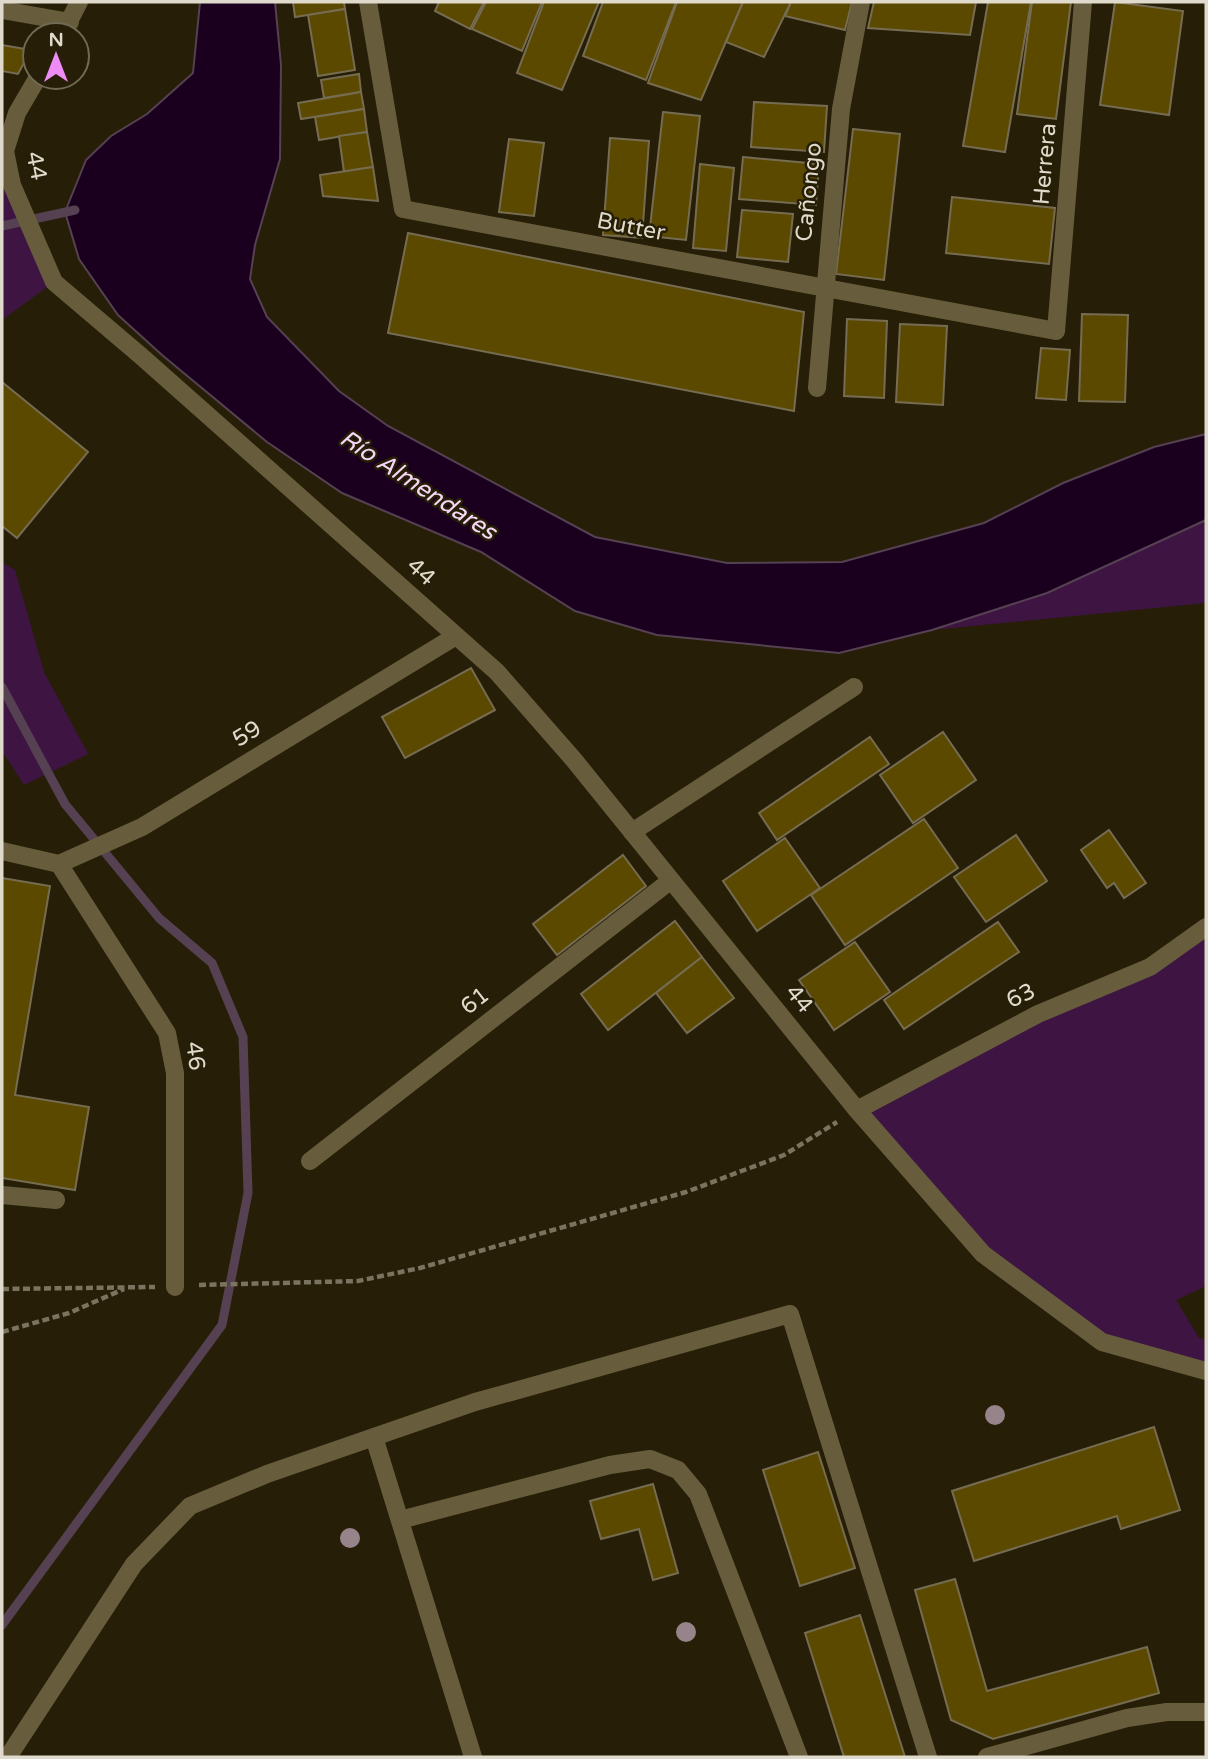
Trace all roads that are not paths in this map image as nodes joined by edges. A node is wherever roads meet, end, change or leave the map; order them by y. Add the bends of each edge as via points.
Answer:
1 (79, 2) edge
2 (368, 2) edge
3 (861, 2) edge
4 (1083, 2) edge
5 (2, 10) edge
6 (41, 21) edge
7 (70, 21) edge
8 (30, 91) edge
9 (824, 288) junction
10 (1056, 331) joint
11 (817, 388) dead end
12 (456, 635) junction
13 (854, 687) dead end
14 (632, 832) junction
15 (2, 851) edge
16 (59, 864) junction
17 (670, 880) junction
18 (1206, 927) edge
19 (857, 1110) junction
20 (310, 1161) dead end
21 (2, 1195) edge
22 (56, 1200) dead end
23 (175, 1287) road end
24 (1206, 1371) edge
25 (374, 1437) junction
26 (400, 1520) junction
27 (1206, 1712) edge
28 (8, 1757) edge
29 (473, 1757) edge
30 (799, 1757) edge
31 (928, 1757) edge
32 (987, 1757) edge

1 - 7 street
2 - 9 street, Butter via 403,209
3 - 9 street, Cañongo via 841,109
4 - 10 street, Herrera
5 - 6 street
8 - 12 street, 44 via 5,151 12,185 54,282
9 - 10 street, Butter
9 - 11 street, Cañongo
12 - 14 street, 44 via 497,672
12 - 16 street, 59 via 142,827
13 - 14 street
14 - 17 street, 44
15 - 16 street
16 - 23 street, 46 via 167,1033 175,1073
17 - 19 street, 44
17 - 20 street, 61
18 - 19 street, 63 via 1150,967 1038,1014
19 - 24 street, 44 via 983,1254 1102,1342
21 - 22 street
25 - 26 street
25 - 28 street via 190,1506 134,1564
25 - 31 street via 475,1402 790,1314
26 - 29 street
26 - 30 street via 610,1465 650,1459 678,1470 698,1494
27 - 32 street via 1127,1718

